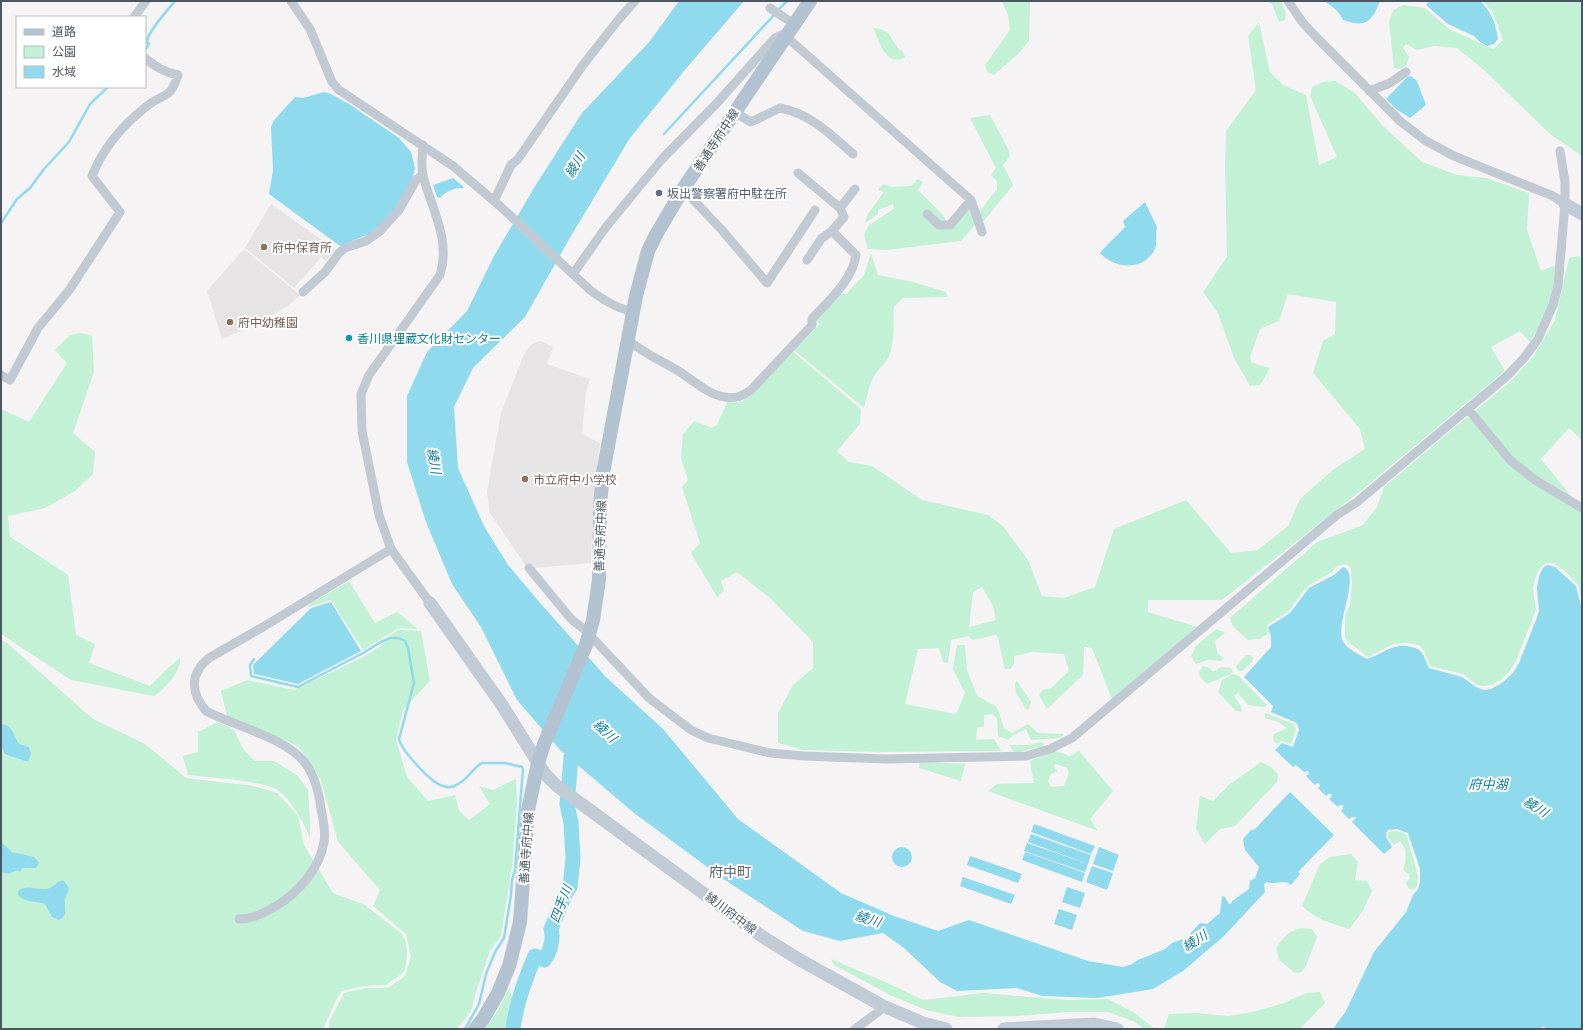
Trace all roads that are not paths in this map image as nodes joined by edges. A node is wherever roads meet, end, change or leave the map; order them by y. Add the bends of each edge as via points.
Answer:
1 (146, 1) edge
2 (291, 1) edge
3 (635, 1) edge
4 (810, 1) edge
5 (1288, 1) edge
6 (776, 12) dead end
7 (135, 16) edge
8 (794, 24) junction
9 (786, 37) junction
10 (146, 59) edge
11 (1406, 72) dead end
12 (1369, 91) junction
13 (734, 112) junction
14 (423, 145) junction
15 (1560, 151) dead end
16 (853, 154) dead end
17 (798, 173) dead end
18 (423, 175) junction
19 (855, 188) dead end
20 (683, 189) junction
21 (971, 200) junction
22 (498, 204) junction
23 (1566, 204) junction
24 (840, 208) junction
25 (815, 210) dead end
26 (927, 214) dead end
27 (1582, 214) edge
28 (832, 231) junction
29 (982, 232) dead end
30 (807, 260) dead end
31 (572, 273) junction
32 (303, 292) dead end
33 (633, 311) junction
34 (628, 340) junction
35 (1, 375) edge
36 (1468, 409) junction
37 (1582, 508) edge
38 (390, 549) junction
39 (529, 568) dead end
40 (430, 603) joint
41 (588, 640) junction
42 (538, 763) junction
43 (239, 919) dead end
44 (883, 1006) junction
45 (475, 1029) edge
46 (855, 1029) edge
47 (946, 1029) edge
48 (1004, 1029) edge
49 (1117, 1029) edge

1 - 7 street
2 - 14 street via 310,29 335,86
3 - 22 street via 583,65 518,159 511,165
4 - 8 main road, 善通寺府中線
5 - 12 street via 1303,23
6 - 8 street
8 - 9 main road, 善通寺府中線
9 - 13 main road, 善通寺府中線
9 - 21 street
9 - 31 street via 781,35 774,38 716,104 662,159
10 - 35 street via 156,67 178,75 174,88 168,95 148,105 116,134 92,176 120,212 70,289 38,328 10,380
11 - 12 street via 1390,83
12 - 23 street via 1400,121 1426,140 1454,156 1553,196
13 - 16 street via 751,122 780,108 795,113 821,126
13 - 20 main road, 善通寺府中線
14 - 18 street
14 - 22 street via 453,166
15 - 23 street via 1566,182
17 - 24 street
18 - 32 street via 416,180 399,210 380,231 366,241 345,248 325,272
18 - 38 street via 444,244 444,262 440,276 370,375 361,394 362,431 379,515
19 - 24 street
20 - 25 street via 767,283
20 - 33 main road, 善通寺府中線 via 648,251
21 - 26 street via 950,225 939,225
21 - 29 street
22 - 31 street
23 - 27 main road
23 - 36 street via 1558,286 1554,305 1545,326 1520,363
24 - 28 street via 844,217
28 - 30 street via 822,238
28 - 34 street via 856,255 854,266 843,284 812,319 812,325 751,390 740,397 725,397 712,393
31 - 33 street via 603,299
33 - 34 main road, 善通寺府中線
34 - 41 main road, 善通寺府中線 via 604,473 600,504 599,580
36 - 37 street via 1510,460 1535,480
36 - 41 street via 1357,502 1337,515 1072,738 1050,749 1026,756 887,759 804,756 770,753 708,738 691,730 649,698
38 - 40 street
38 - 43 street via 263,628 209,658 196,672 196,695 206,711 274,740 296,753 315,780 320,800 324,842 320,856 303,884 288,899 259,916
39 - 41 street
40 - 42 main road, 綾川府中線 via 502,705
41 - 42 main road, 善通寺府中線
42 - 44 main road, 綾川府中線 via 545,774 563,791 763,937
42 - 45 main road, 善通寺府中線 via 528,810 523,899 515,946 498,992
44 - 46 street
44 - 47 main road, 綾川府中線 via 923,1023
48 - 49 main road via 1094,1024

